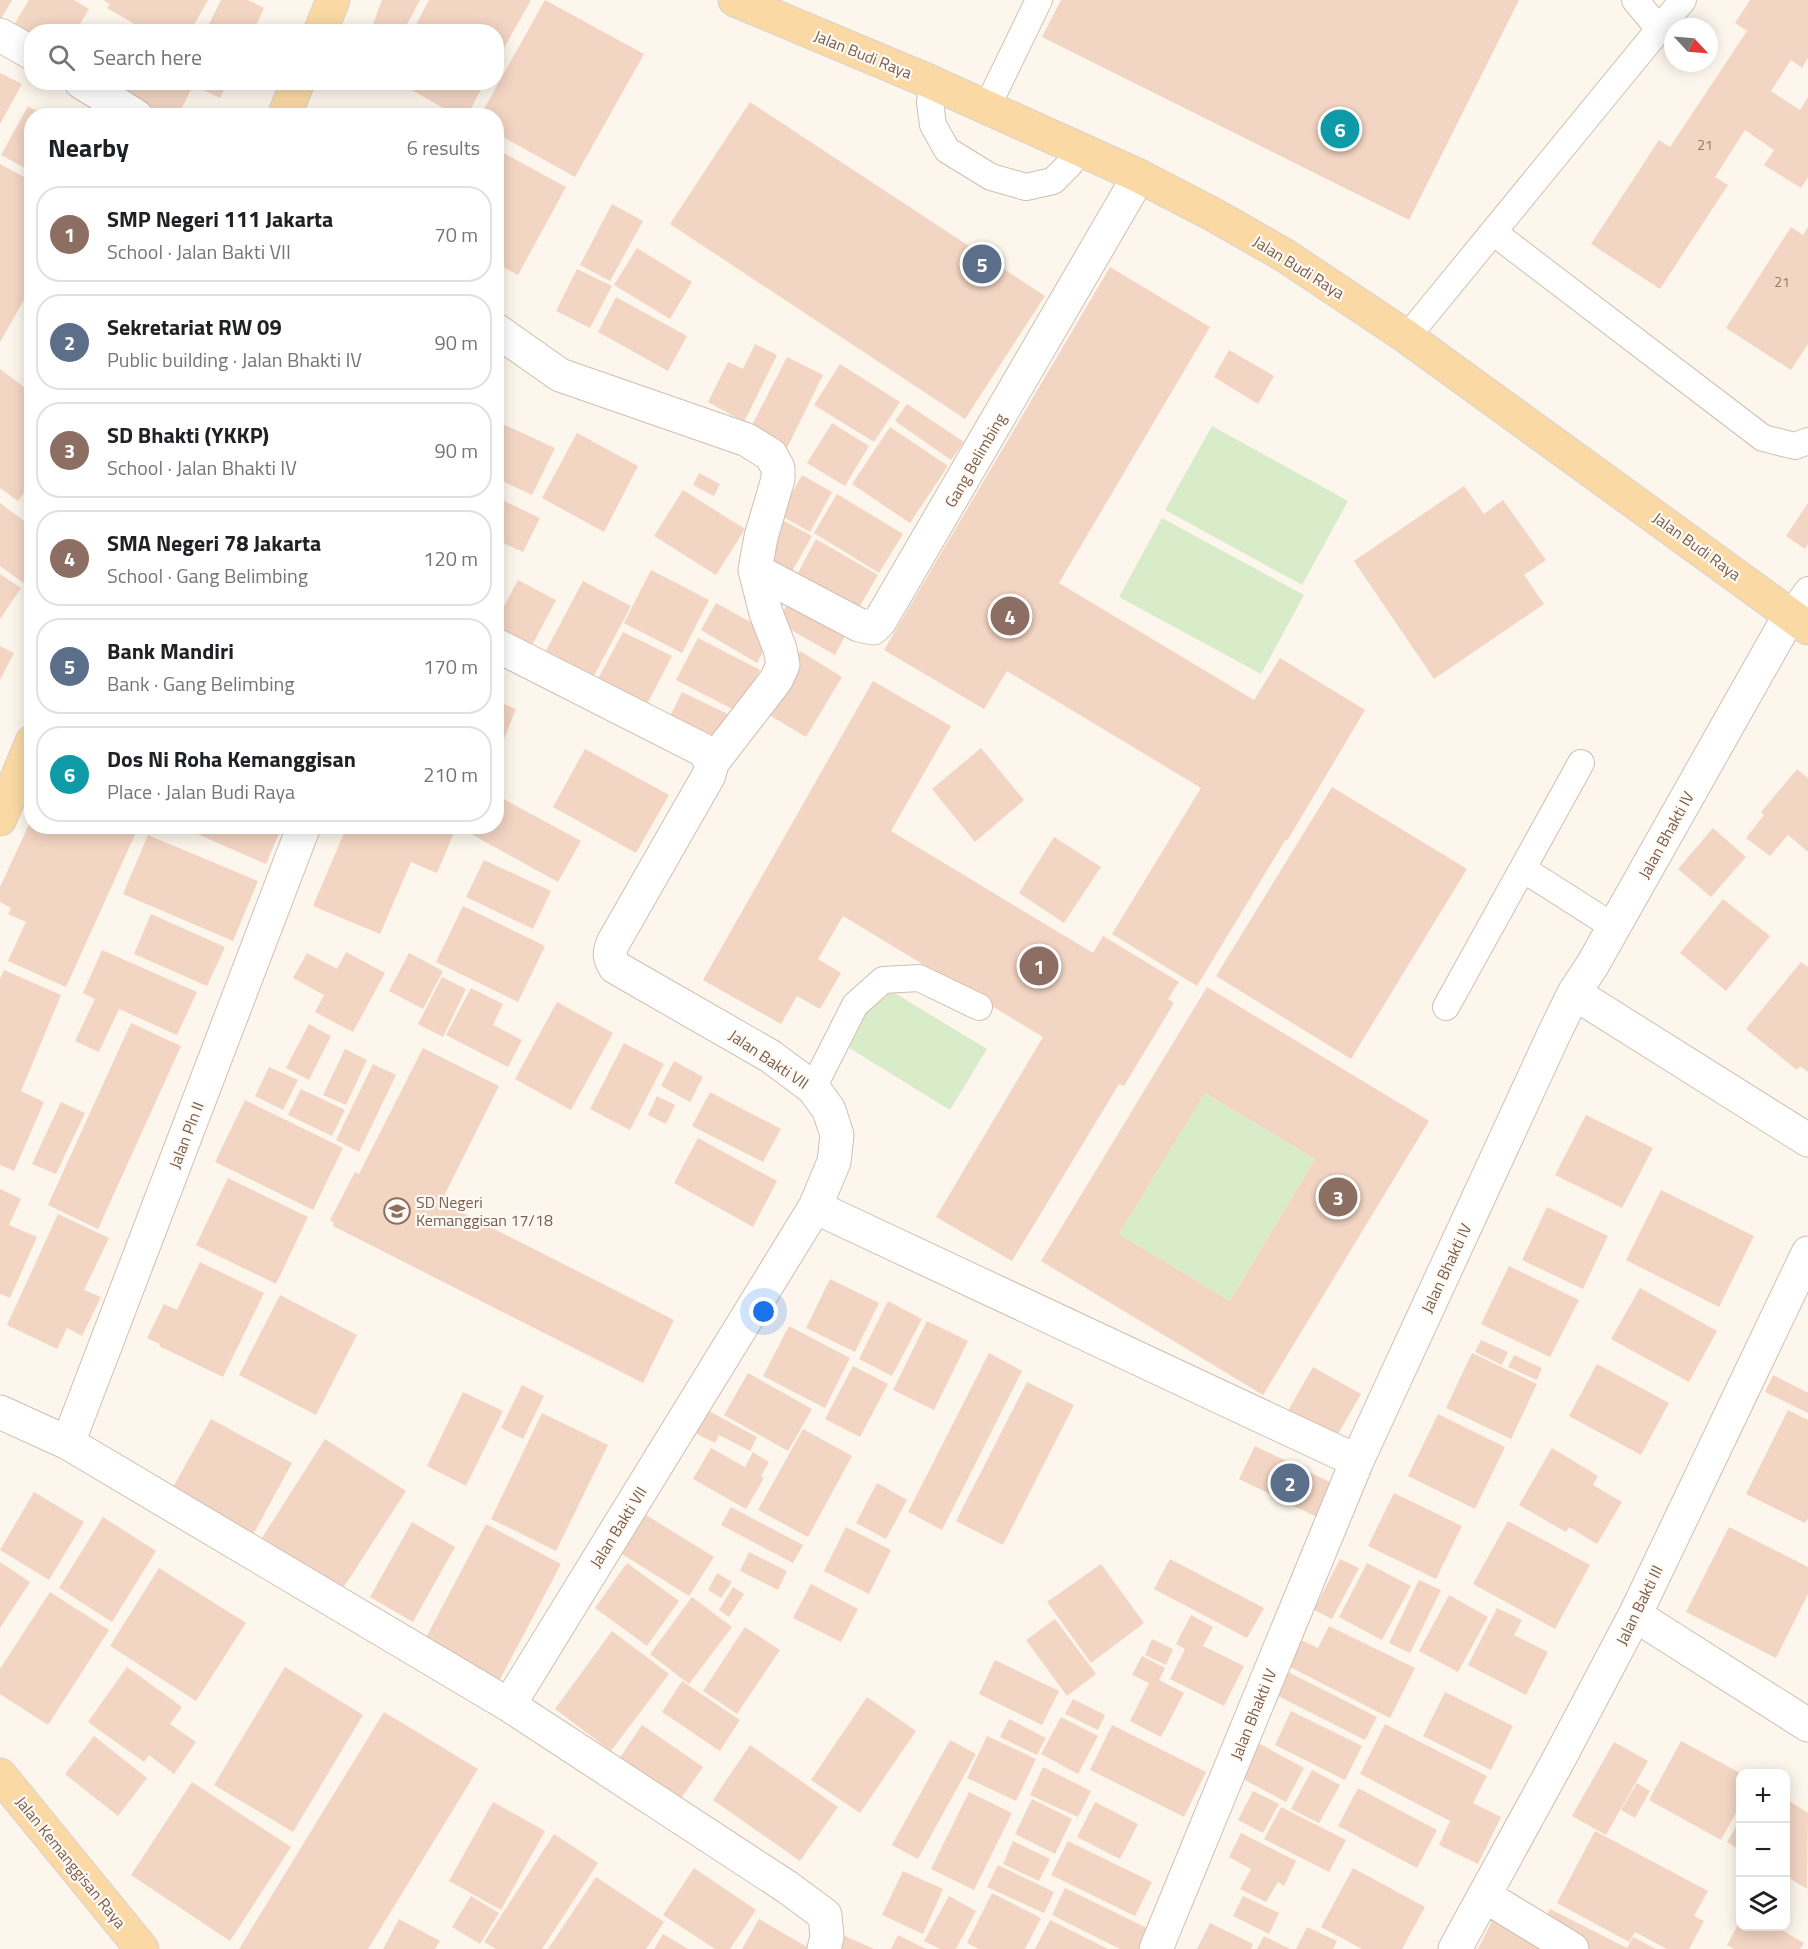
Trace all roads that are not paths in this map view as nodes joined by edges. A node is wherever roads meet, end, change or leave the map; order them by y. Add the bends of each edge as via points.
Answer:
1 (333, 0) edge
2 (1039, 0) edge
3 (1635, 0) edge
4 (1683, 0) edge
5 (748, 3) edge
6 (323, 24) edge
7 (1659, 29) junction
8 (0, 35) edge
9 (24, 48) edge
10 (933, 83) junction
11 (94, 90) edge
12 (295, 90) edge
13 (987, 107) junction
14 (123, 108) edge
15 (287, 108) edge
16 (1081, 149) junction
17 (1139, 176) junction
18 (1492, 232) junction
19 (504, 336) edge
20 (1407, 337) junction
21 (1808, 441) edge
22 (755, 570) junction
23 (1802, 610) edge
24 (504, 649) edge
25 (24, 761) edge
26 (712, 763) junction
27 (1581, 763) dead end
28 (0, 819) edge
29 (301, 834) edge
30 (1522, 869) junction
31 (1614, 927) junction
32 (1574, 993) junction
33 (979, 1007) dead end
34 (1446, 1007) dead end
35 (813, 1088) junction
36 (1808, 1140) edge
37 (815, 1207) junction
38 (1808, 1253) edge
39 (0, 1412) edge
40 (68, 1443) junction
41 (1357, 1461) junction
42 (1635, 1615) junction
43 (509, 1705) junction
44 (1808, 1725) edge
45 (0, 1775) edge
46 (1485, 1896) junction
47 (142, 1949) edge
48 (824, 1949) edge
49 (1156, 1949) edge
50 (1455, 1949) edge
51 (1572, 1949) edge

1 - 6 main road
2 - 13 lane
3 - 7 lane
4 - 7 lane
5 - 10 main road, Jalan Budi Raya
7 - 18 lane
8 - 9 street
10 - 13 main road, Jalan Budi Raya
10 - 16 lane via 933,125 947,150 990,177 1026,187 1053,181
11 - 14 street
12 - 15 main road
13 - 16 main road, Jalan Budi Raya
16 - 17 main road, Jalan Budi Raya
17 - 20 main road, Jalan Budi Raya via 1284,255
17 - 22 street, Gang Belimbing via 880,621 873,628 858,625
18 - 20 lane
18 - 21 lane via 1763,438 1794,446
19 - 22 street via 560,375 747,440 771,455 778,468 778,479
20 - 23 main road, Jalan Budi Raya
22 - 26 street via 783,665 776,680
23 - 31 street, Jalan Bhakti IV
24 - 26 street via 703,750
25 - 28 main road
26 - 35 street, Jalan Bakti VII via 709,775 609,954 615,967 770,1056
27 - 30 lane
29 - 40 street, Jalan Pln II
30 - 31 lane
30 - 34 lane
31 - 32 street, Jalan Bhakti IV
32 - 36 street
32 - 41 street, Jalan Bhakti IV
33 - 35 lane via 919,978 883,980 855,1005
35 - 37 street, Jalan Bakti VII via 829,1110 837,1135 834,1162
37 - 41 street
37 - 43 street, Jalan Bakti VII
38 - 42 street, Jalan Bakti III
39 - 40 street
40 - 43 street
41 - 49 street, Jalan Bhakti IV
42 - 44 street
42 - 46 street, Jalan Bakti III
43 - 48 street via 787,1887 825,1916
45 - 47 main road, Jalan Kemanggisan Raya
46 - 50 street, Jalan Bakti III
46 - 51 street

